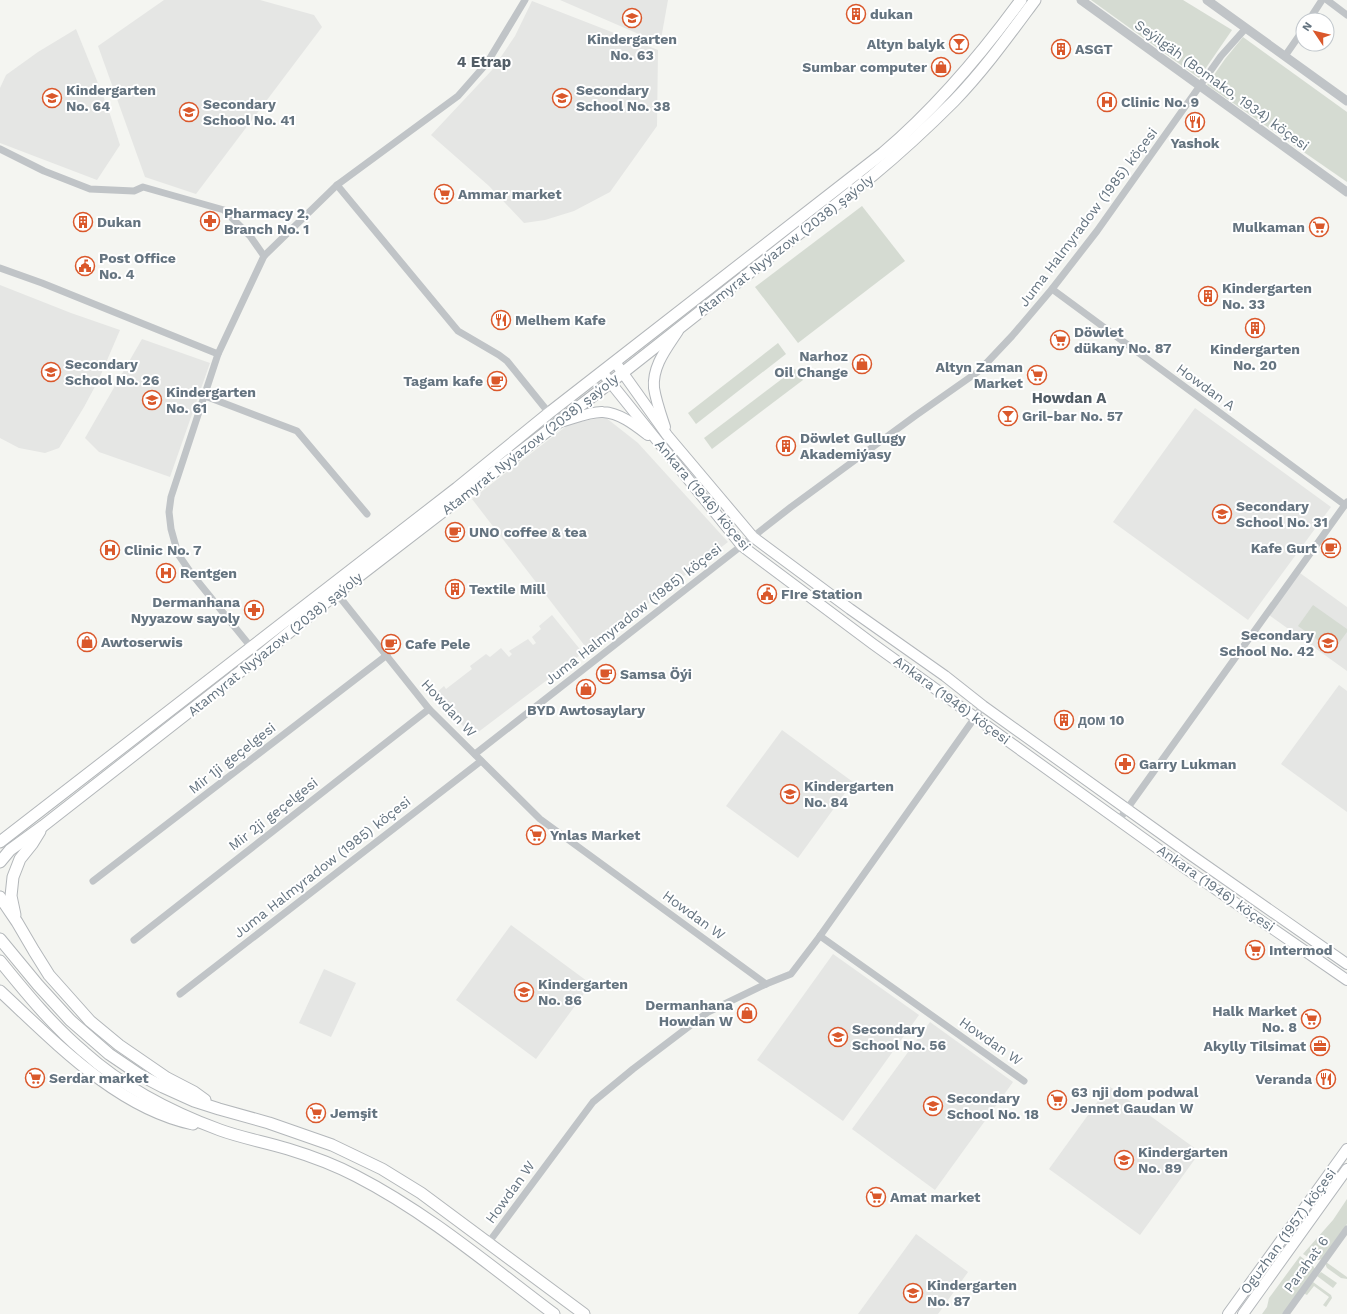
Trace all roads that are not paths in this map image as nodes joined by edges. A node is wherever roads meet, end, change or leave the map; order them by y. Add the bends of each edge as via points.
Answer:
1 (525, 0) edge
2 (1021, 0) edge
3 (1035, 0) edge
4 (1082, 0) edge
5 (1207, 0) edge
6 (1322, 0) edge
7 (1327, 0) edge
8 (1315, 12) edge
9 (1347, 15) edge
10 (1246, 28) junction
11 (1295, 42) edge
12 (1285, 56) junction
13 (1201, 86) junction
14 (1347, 100) edge
15 (0, 149) edge
16 (336, 185) junction
17 (1347, 192) edge
18 (264, 256) junction
19 (0, 268) edge
20 (1052, 289) junction
21 (680, 328) junction
22 (218, 354) junction
23 (615, 362) junction
24 (602, 372) junction
25 (622, 372) junction
26 (610, 382) junction
27 (205, 396) junction
28 (549, 413) junction
29 (558, 422) junction
30 (666, 435) junction
31 (658, 442) junction
32 (1346, 504) edge
33 (367, 514) dead end
34 (753, 537) junction
35 (742, 546) junction
36 (334, 589) junction
37 (251, 648) junction
38 (387, 655) junction
39 (259, 657) junction
40 (983, 706) junction
41 (429, 709) junction
42 (975, 717) junction
43 (475, 754) junction
44 (481, 760) junction
45 (1127, 809) junction
46 (1119, 820) junction
47 (43, 826) junction
48 (0, 842) edge
49 (0, 862) edge
50 (93, 881) dead end
51 (0, 898) edge
52 (17, 922) junction
53 (820, 936) junction
54 (0, 939) edge
55 (134, 940) dead end
56 (0, 961) edge
57 (1347, 964) edge
58 (1347, 980) edge
59 (766, 984) junction
60 (0, 991) edge
61 (180, 994) dead end
62 (1024, 1081) dead end
63 (219, 1109) junction
64 (221, 1130) junction
65 (1347, 1149) edge
66 (1347, 1169) edge
67 (1347, 1229) edge
68 (489, 1242) junction
69 (554, 1314) edge
70 (584, 1314) edge
71 (1228, 1314) edge
72 (1243, 1314) edge
73 (1286, 1314) edge

1 - 16 street via 487,63 458,96
2 - 23 main road, Atamyrat Nyýazow (2038) şaýoly via 946,93 904,135
3 - 21 main road, Atamyrat Nyýazow (2038) şaýoly via 980,72 911,142 872,176
4 - 13 street, Seýilgäh (Bomako, 1934) köçesi
5 - 10 street
6 - 8 street
7 - 9 street
10 - 12 street
10 - 13 street, Juma Halmyradow (1985) köçesi via 1221,56
11 - 12 street
12 - 14 street
13 - 17 street, Seýilgäh (Bomako, 1934) köçesi
13 - 20 street, Juma Halmyradow (1985) köçesi via 1097,232
15 - 18 street via 44,171 90,189 134,191 143,187 224,210 250,236
16 - 18 street
16 - 28 street via 458,331 507,361
18 - 22 street
19 - 22 street
20 - 32 street, Howdan A
20 - 34 street, Juma Halmyradow (1985) köçesi via 979,371 865,452
21 - 25 main road, Atamyrat Nyýazow (2038) şaýoly
21 - 30 main road via 660,358 655,376 654,387
22 - 27 street
23 - 24 main road, Atamyrat Nyýazow (2038) şaýoly
23 - 25 main road, Ankara (1946) köçesi
24 - 26 main road, Ankara (1946) köçesi
24 - 28 main road, Atamyrat Nyýazow (2038) şaýoly
25 - 26 main road, Atamyrat Nyýazow (2038) şaýoly
25 - 30 main road, Ankara (1946) köçesi
26 - 29 main road, Atamyrat Nyýazow (2038) şaýoly
26 - 31 main road, Ankara (1946) köçesi
27 - 33 street via 297,431
27 - 37 street via 171,497 171,529 178,554
28 - 36 main road, Atamyrat Nyýazow (2038) şaýoly
29 - 31 main road via 603,412 631,422
29 - 36 main road, Atamyrat Nyýazow (2038) şaýoly
30 - 34 main road, Ankara (1946) köçesi
31 - 35 main road, Ankara (1946) köçesi
32 - 45 street
34 - 35 street, Juma Halmyradow (1985) köçesi
34 - 40 main road, Ankara (1946) köçesi
35 - 42 main road, Ankara (1946) köçesi
35 - 43 street, Juma Halmyradow (1985) köçesi
36 - 37 main road, Atamyrat Nyýazow (2038) şaýoly
36 - 38 street, Howdan W
36 - 39 main road, Atamyrat Nyýazow (2038) şaýoly
37 - 39 street
37 - 48 main road, Atamyrat Nyýazow (2038) şaýoly
38 - 41 street, Howdan W
38 - 50 street, Mir 1ji geçelgesi
39 - 47 main road, Atamyrat Nyýazow (2038) şaýoly
40 - 42 street
40 - 45 main road, Ankara (1946) köçesi
41 - 43 street, Howdan W
41 - 55 street, Mir 2ji geçelgesi
42 - 46 main road, Ankara (1946) köçesi
42 - 53 street
43 - 44 street, Howdan W
44 - 59 street, Howdan W via 540,819
44 - 61 street, Juma Halmyradow (1985) köçesi
45 - 46 street
45 - 57 main road, Ankara (1946) köçesi
46 - 58 main road, Ankara (1946) köçesi
47 - 49 main road, Atamyrat Nyýazow (2038) şaýoly via 10,850
47 - 52 main road via 20,859 13,877 11,896
51 - 52 main road
52 - 63 main road via 50,975 90,1021 119,1045 167,1078
53 - 59 street via 791,974
53 - 62 street, Howdan W
54 - 63 main road via 56,1006 99,1046 140,1075
56 - 64 main road via 46,1015 100,1065 169,1109
59 - 68 street, Howdan W via 708,1012 593,1102
60 - 64 main road via 86,1069 110,1086 135,1101 177,1120
63 - 68 main road via 297,1132 360,1158 421,1193
64 - 69 main road via 306,1155 374,1186 424,1217
65 - 71 main road, Oguzhan (1957) köçesi
66 - 72 main road, Oguzhan (1957) köçesi
67 - 73 street, Parahat 6
68 - 70 main road

